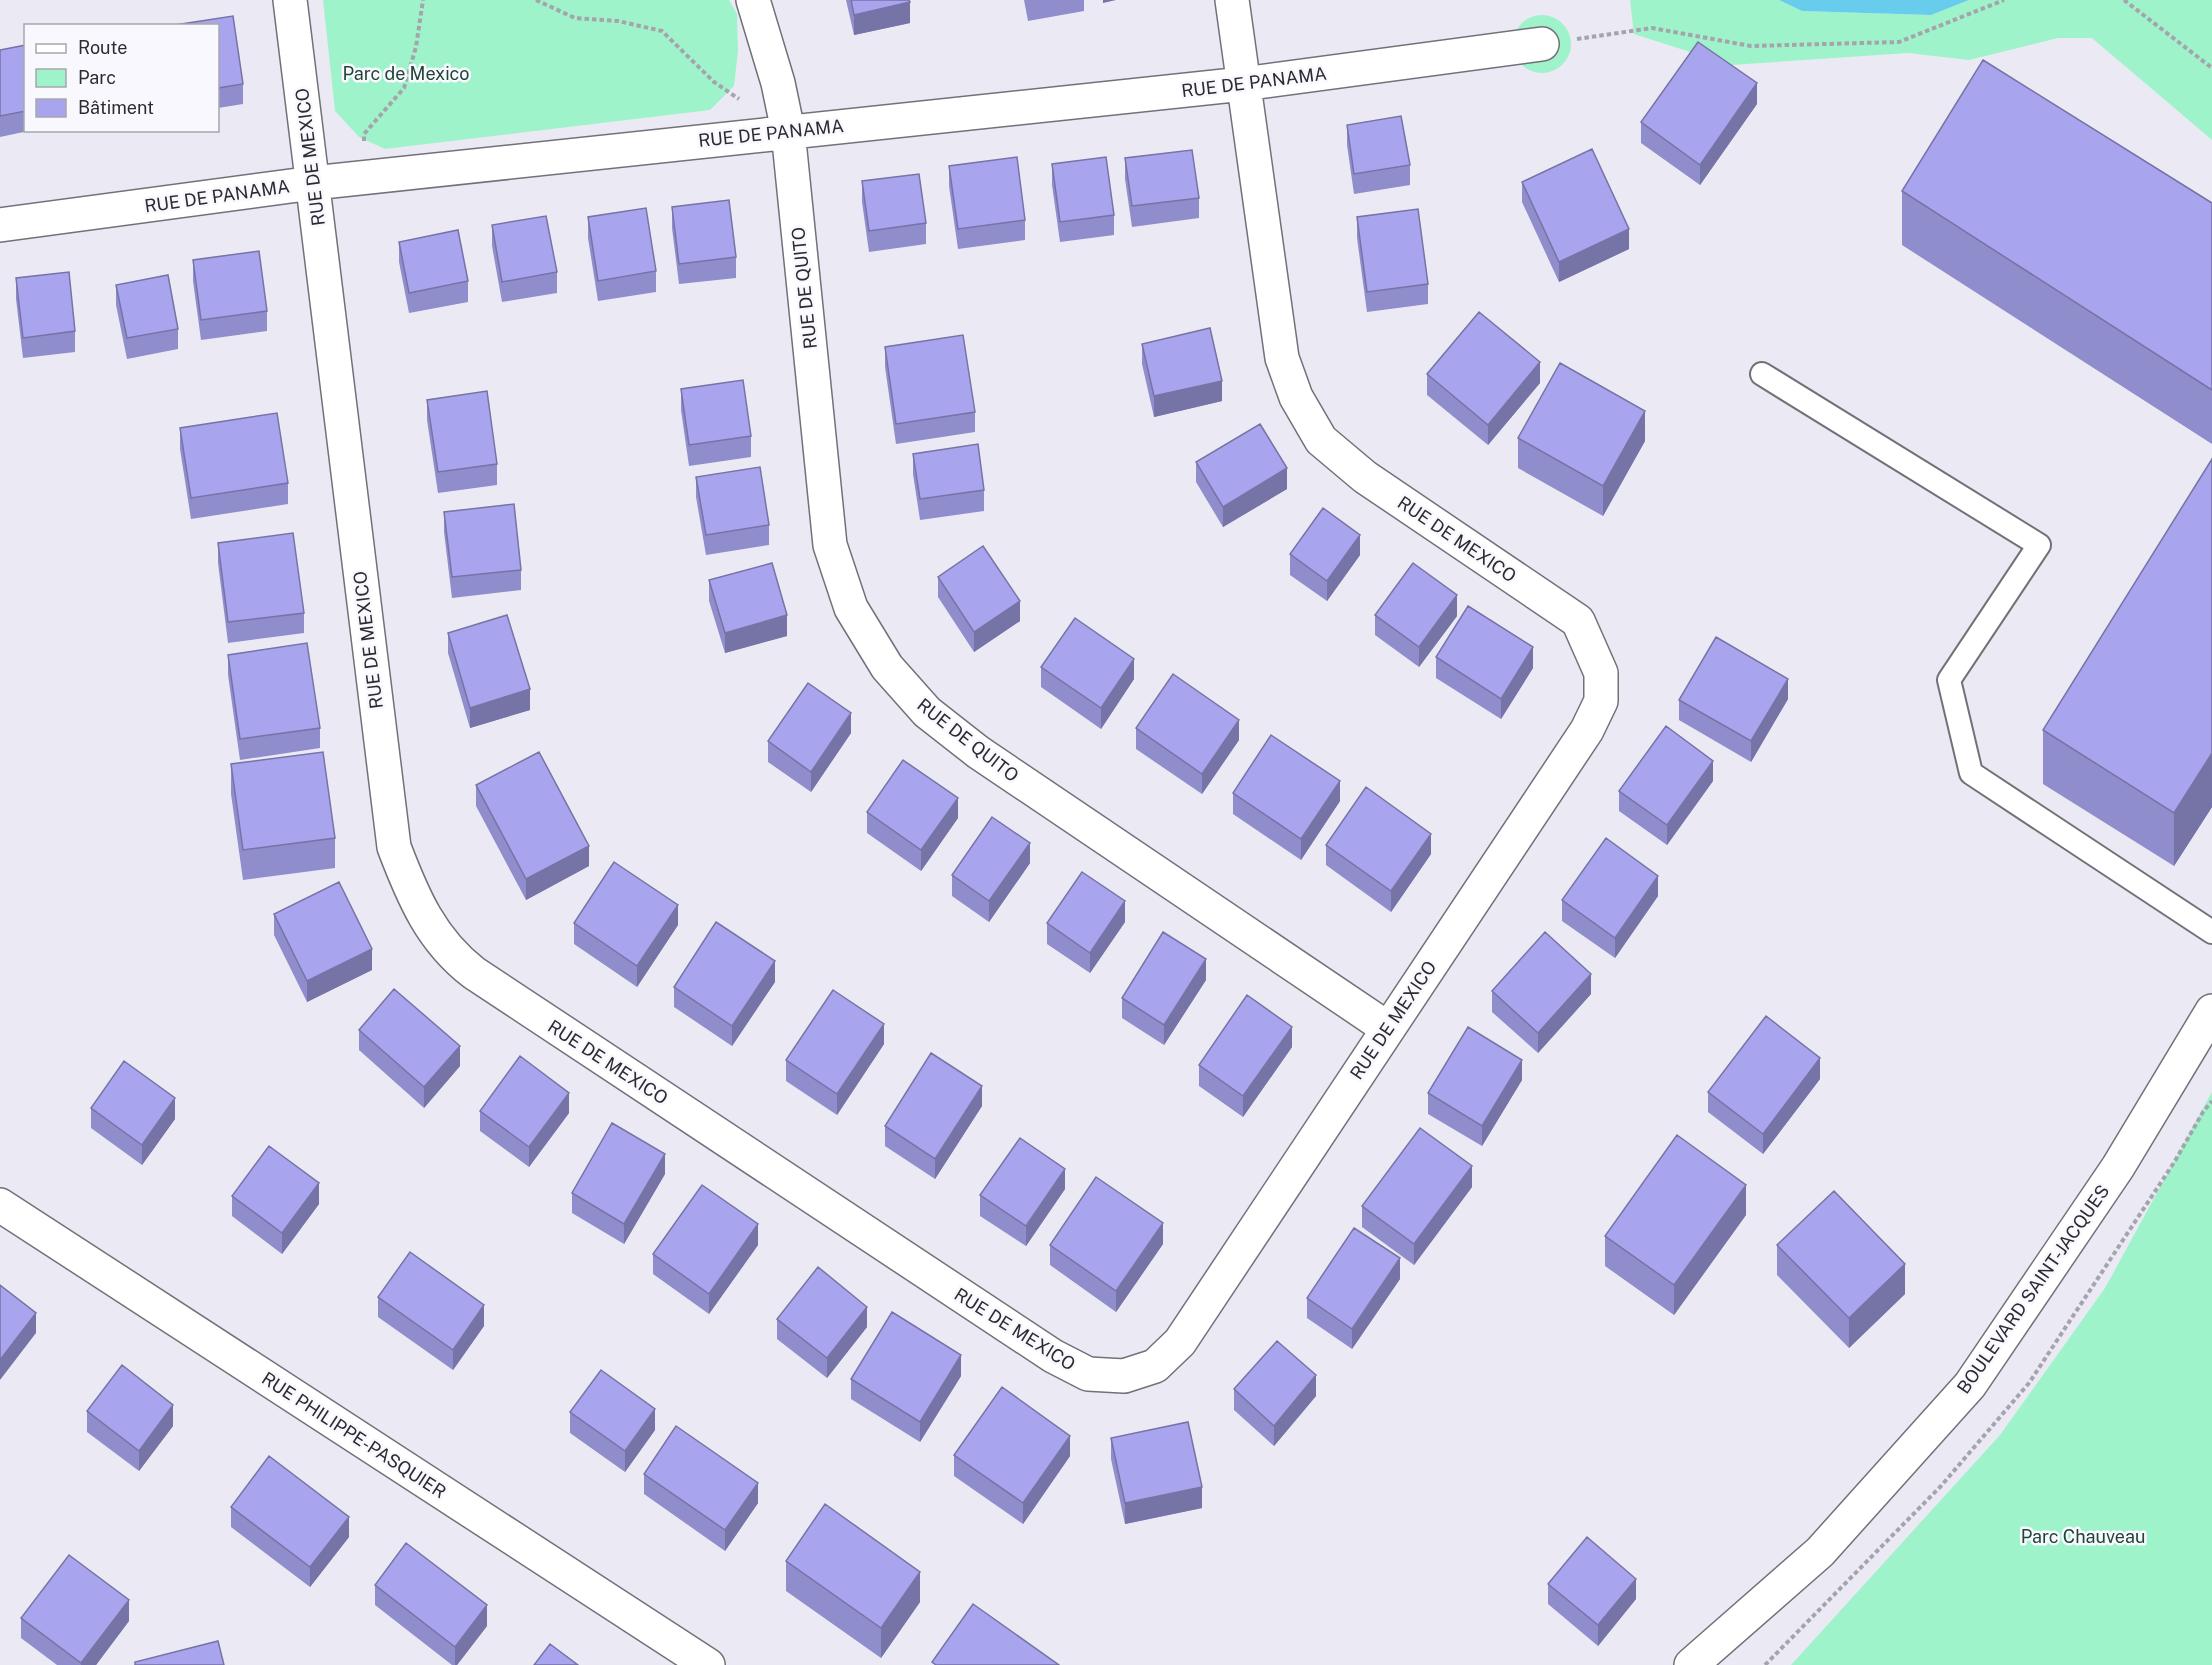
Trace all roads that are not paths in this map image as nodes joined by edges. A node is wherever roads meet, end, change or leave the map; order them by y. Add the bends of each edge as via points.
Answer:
1 (290, 0) edge
2 (753, 0) edge
3 (1232, 0) edge
4 (1542, 44) road end
5 (1243, 84) junction
6 (788, 130) junction
7 (313, 183) junction
8 (0, 225) edge
9 (1762, 374) dead end
10 (2212, 932) edge
11 (2212, 1011) edge
12 (1387, 1028) junction
13 (0, 1205) edge
14 (708, 1665) edge
15 (1691, 1665) edge

1 - 7 street, RUE DE MEXICO
2 - 6 street, RUE DE QUITO
3 - 5 street, RUE DE MEXICO
4 - 5 street, RUE DE PANAMA
5 - 6 street, RUE DE PANAMA
5 - 12 street, RUE DE MEXICO via 1282,358 1296,397 1321,440 1365,477 1578,621 1601,673 1601,701 1587,730
6 - 7 street, RUE DE PANAMA
6 - 12 street, RUE DE QUITO via 830,545 851,608 887,667 927,712 978,752
7 - 8 street, RUE DE PANAMA
7 - 12 street, RUE DE MEXICO via 394,847 416,903 452,956 1053,1356 1088,1374 1124,1376 1155,1366 1180,1342
9 - 10 lane via 2039,545 1948,680 1971,773
11 - 15 street, BOULEVARD SAINT-JACQUES via 2118,1167 1970,1385 1820,1552
13 - 14 street, RUE PHILIPPE-PASQUIER

